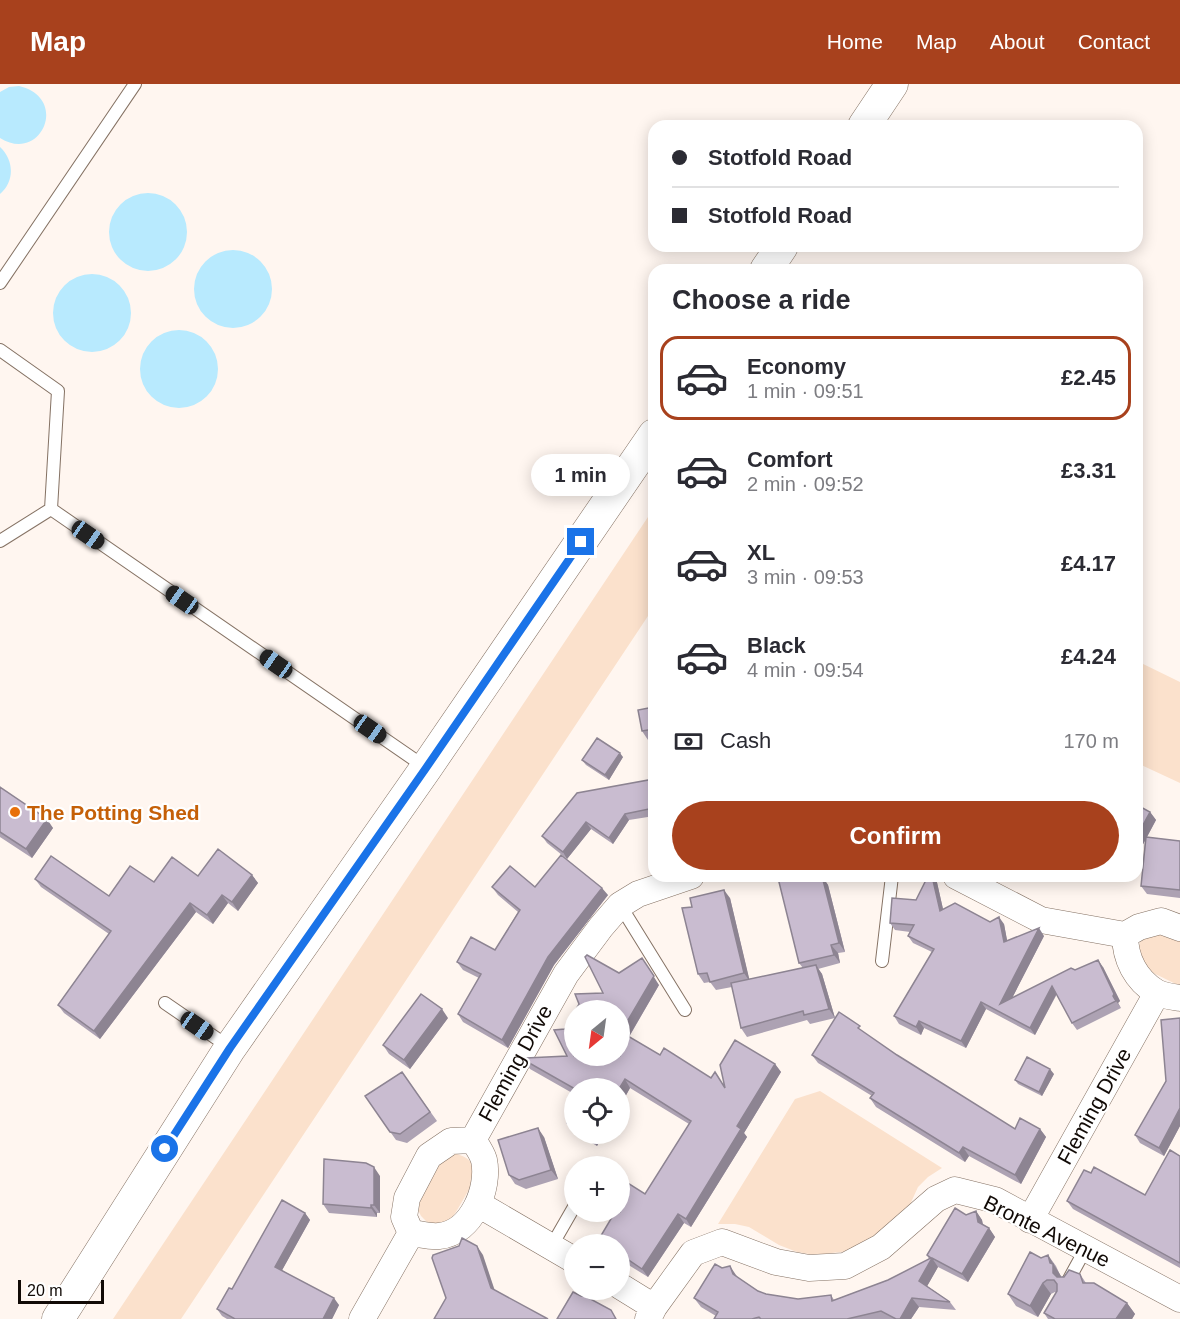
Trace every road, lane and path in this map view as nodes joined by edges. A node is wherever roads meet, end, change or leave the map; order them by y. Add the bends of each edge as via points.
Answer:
1 (135, 84) edge
2 (892, 84) edge
3 (868, 120) edge
4 (0, 283) edge
5 (0, 350) edge
6 (648, 444) edge
7 (51, 509) junction
8 (0, 541) edge
9 (426, 768) junction
10 (673, 882) edge
11 (891, 882) edge
12 (968, 882) edge
13 (620, 905) junction
14 (1180, 928) edge
15 (1125, 935) junction
16 (882, 961) dead end
17 (1169, 996) edge
18 (165, 1003) dead end
19 (685, 1010) dead end
20 (230, 1048) junction
21 (473, 1140) junction
22 (478, 1204) junction
23 (1030, 1220) junction
24 (565, 1222) edge
25 (411, 1233) junction
26 (551, 1246) junction
27 (1086, 1248) junction
28 (564, 1254) edge
29 (1068, 1281) edge
30 (630, 1295) edge
31 (1180, 1299) edge
32 (651, 1313) edge
33 (58, 1319) edge
34 (362, 1319) edge

1 - 4 lane
2 - 3 street
5 - 7 lane via 58,391
6 - 9 street
7 - 8 lane
7 - 9 lane
9 - 20 street
10 - 13 street, Fleming Drive
11 - 16 lane
12 - 15 street via 1041,920
13 - 19 lane
13 - 21 street, Fleming Drive via 566,974
14 - 15 street via 1161,921
15 - 17 street, Fleming Drive via 1125,952 1136,975
17 - 23 street, Fleming Drive
18 - 20 lane
20 - 33 street
21 - 22 street, Fleming Drive via 484,1158 486,1182
21 - 25 street, Fleming Drive via 451,1141 429,1156 407,1198 404,1218
22 - 25 street, Fleming Drive via 461,1227 440,1236
22 - 26 street
23 - 27 street, Bronte Avenue
23 - 32 street, Bronte Avenue via 995,1200 955,1190 936,1199 881,1247 845,1266 809,1268 776,1262 722,1242 693,1253
24 - 26 lane
25 - 34 street
26 - 28 street
27 - 29 lane
27 - 31 street, Bronte Avenue
30 - 32 street

